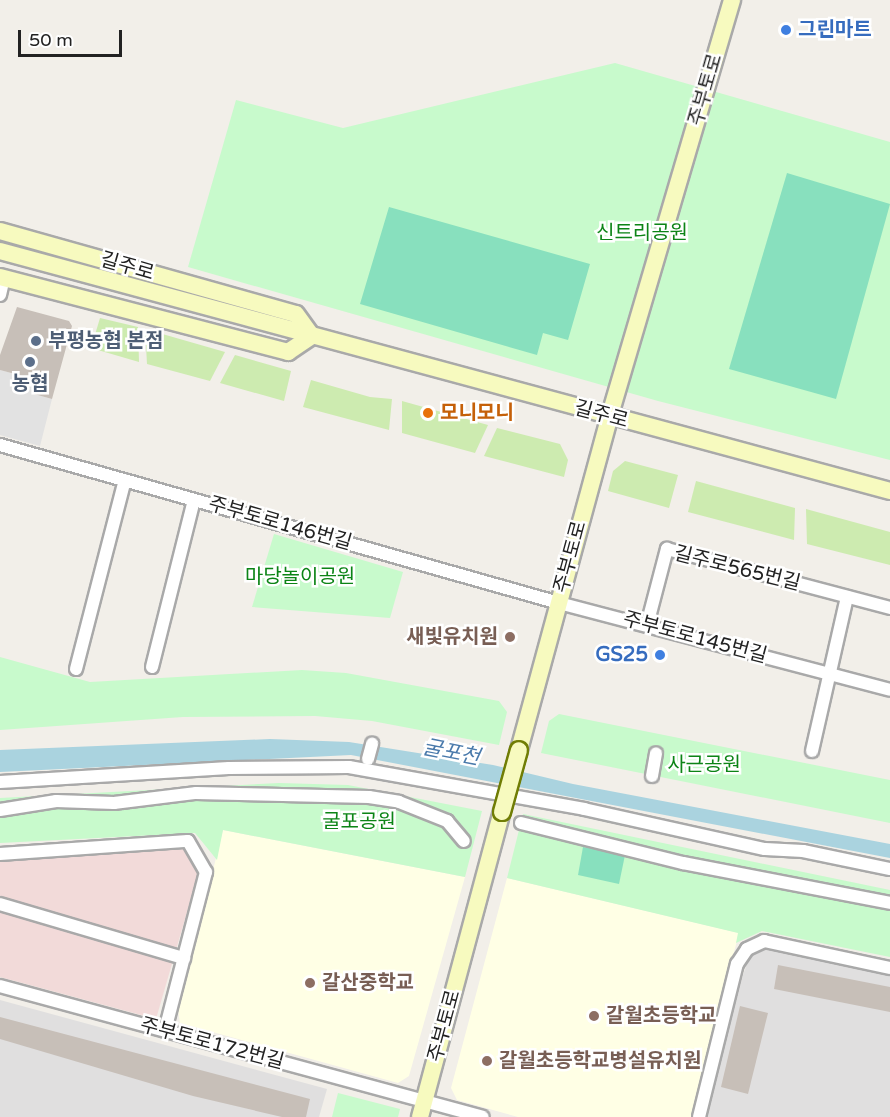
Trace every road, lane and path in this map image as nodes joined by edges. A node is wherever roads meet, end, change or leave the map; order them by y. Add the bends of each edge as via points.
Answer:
1 (732, 0) edge
2 (0, 231) edge
3 (0, 251) edge
4 (1, 284) edge
5 (312, 336) junction
6 (609, 418) junction
7 (0, 445) edge
8 (124, 480) junction
9 (890, 491) edge
10 (194, 500) junction
11 (847, 597) junction
12 (559, 603) junction
13 (890, 608) edge
14 (647, 625) junction
15 (152, 667) dead end
16 (76, 669) dead end
17 (831, 674) junction
18 (890, 690) edge
19 (372, 744) dead end
20 (812, 752) dead end
21 (656, 753) dead end
22 (369, 759) dead end
23 (652, 776) dead end
24 (0, 782) edge
25 (0, 810) edge
26 (521, 823) dead end
27 (464, 841) dead end
28 (0, 854) edge
29 (890, 869) edge
30 (890, 903) edge
31 (0, 904) edge
32 (184, 958) junction
33 (890, 968) edge
34 (0, 986) edge
35 (165, 1031) junction
36 (422, 1109) edge
37 (483, 1117) edge
38 (699, 1117) edge

1 - 6 main road, 주부토로
2 - 5 main road, 길주로 via 297,314
3 - 5 main road, 길주로
4 - 5 main road via 288,352
5 - 6 main road, 길주로
6 - 9 main road, 길주로
6 - 12 main road, 주부토로
7 - 8 street, 주부토로146번길
8 - 10 street, 주부토로146번길
8 - 16 street
10 - 12 street, 주부토로146번길
10 - 15 street
11 - 13 street
11 - 14 street, 길주로565번길 via 667,549
11 - 17 street
12 - 14 street, 주부토로145번길
12 - 36 main road, 주부토로, bridge
14 - 17 street, 주부토로145번길
17 - 18 street, 주부토로145번길
17 - 20 street
19 - 22 street
21 - 23 street
24 - 29 street via 228,768 349,767 584,809 765,849 804,851
25 - 27 street via 56,801 114,803 229,798 399,802 447,821
26 - 30 street via 683,863
28 - 32 street via 188,841 206,872
31 - 32 street
32 - 35 street
33 - 38 street via 764,941 747,949 736,964
34 - 35 street, 주부토로172번길
35 - 36 street, 주부토로172번길
36 - 37 street, 주부토로172번길

